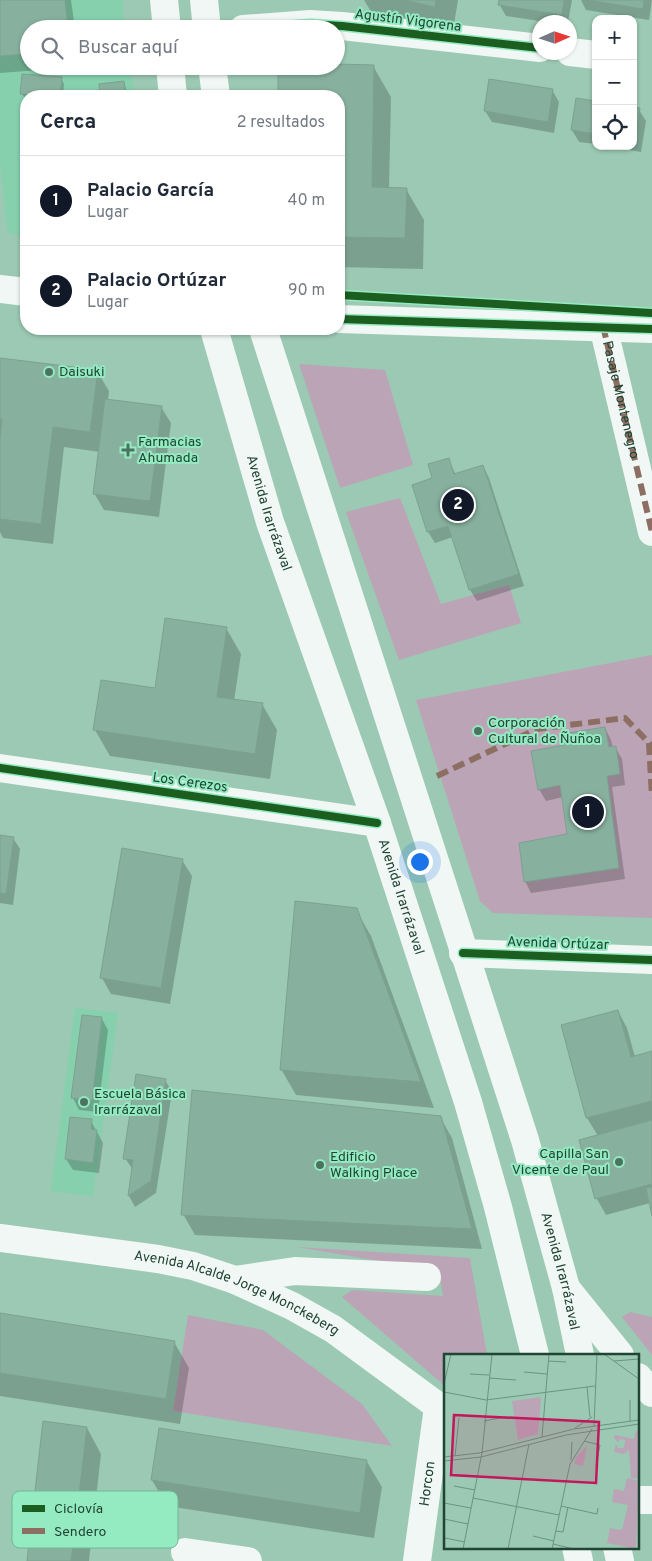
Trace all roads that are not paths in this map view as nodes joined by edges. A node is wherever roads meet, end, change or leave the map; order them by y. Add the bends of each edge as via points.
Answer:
1 (164, 0) edge
2 (204, 0) edge
3 (166, 20) edge
4 (206, 20) edge
5 (345, 26) edge
6 (532, 47) edge
7 (577, 53) edge
8 (592, 54) edge
9 (171, 75) edge
10 (213, 75) edge
11 (172, 90) edge
12 (215, 90) edge
13 (0, 289) edge
14 (20, 291) edge
15 (345, 319) edge
16 (603, 326) junction
17 (652, 329) edge
18 (216, 335) edge
19 (265, 335) edge
20 (652, 532) edge
21 (0, 768) edge
22 (377, 823) junction
23 (463, 953) junction
24 (652, 960) edge
25 (0, 1238) edge
26 (427, 1277) dead end
27 (234, 1280) junction
28 (566, 1288) junction
29 (535, 1354) edge
30 (580, 1354) edge
31 (619, 1354) edge
32 (640, 1379) edge
33 (652, 1393) edge
34 (442, 1409) edge
35 (576, 1548) edge
36 (617, 1548) edge
37 (185, 1552) dead end
38 (248, 1561) edge
39 (417, 1561) edge
40 (579, 1561) edge
41 (620, 1561) edge

1 - 3 main road
2 - 4 main road
5 - 6 main road, Agustín Vigorena
7 - 8 main road
9 - 11 main road
10 - 12 main road
13 - 14 main road
15 - 16 main road
16 - 17 main road
16 - 20 main road, Pasaje Montenegro
18 - 22 main road, Avenida Irarrázaval via 270,522
19 - 23 main road, Avenida Irarrázaval
21 - 22 main road, Los Cerezos
22 - 29 main road, Avenida Irarrázaval via 468,1102
23 - 24 main road, Avenida Ortúzar
23 - 28 main road, Avenida Irarrázaval via 525,1140
25 - 27 main road, Avenida Alcalde Jorge Monckeberg via 158,1259
26 - 27 main road via 295,1270
27 - 34 main road, Avenida Alcalde Jorge Monckeberg via 333,1329
28 - 30 main road, Avenida Irarrázaval
28 - 31 main road
32 - 33 main road
34 - 39 main road, Horcon
35 - 40 main road
36 - 41 main road
37 - 38 main road

